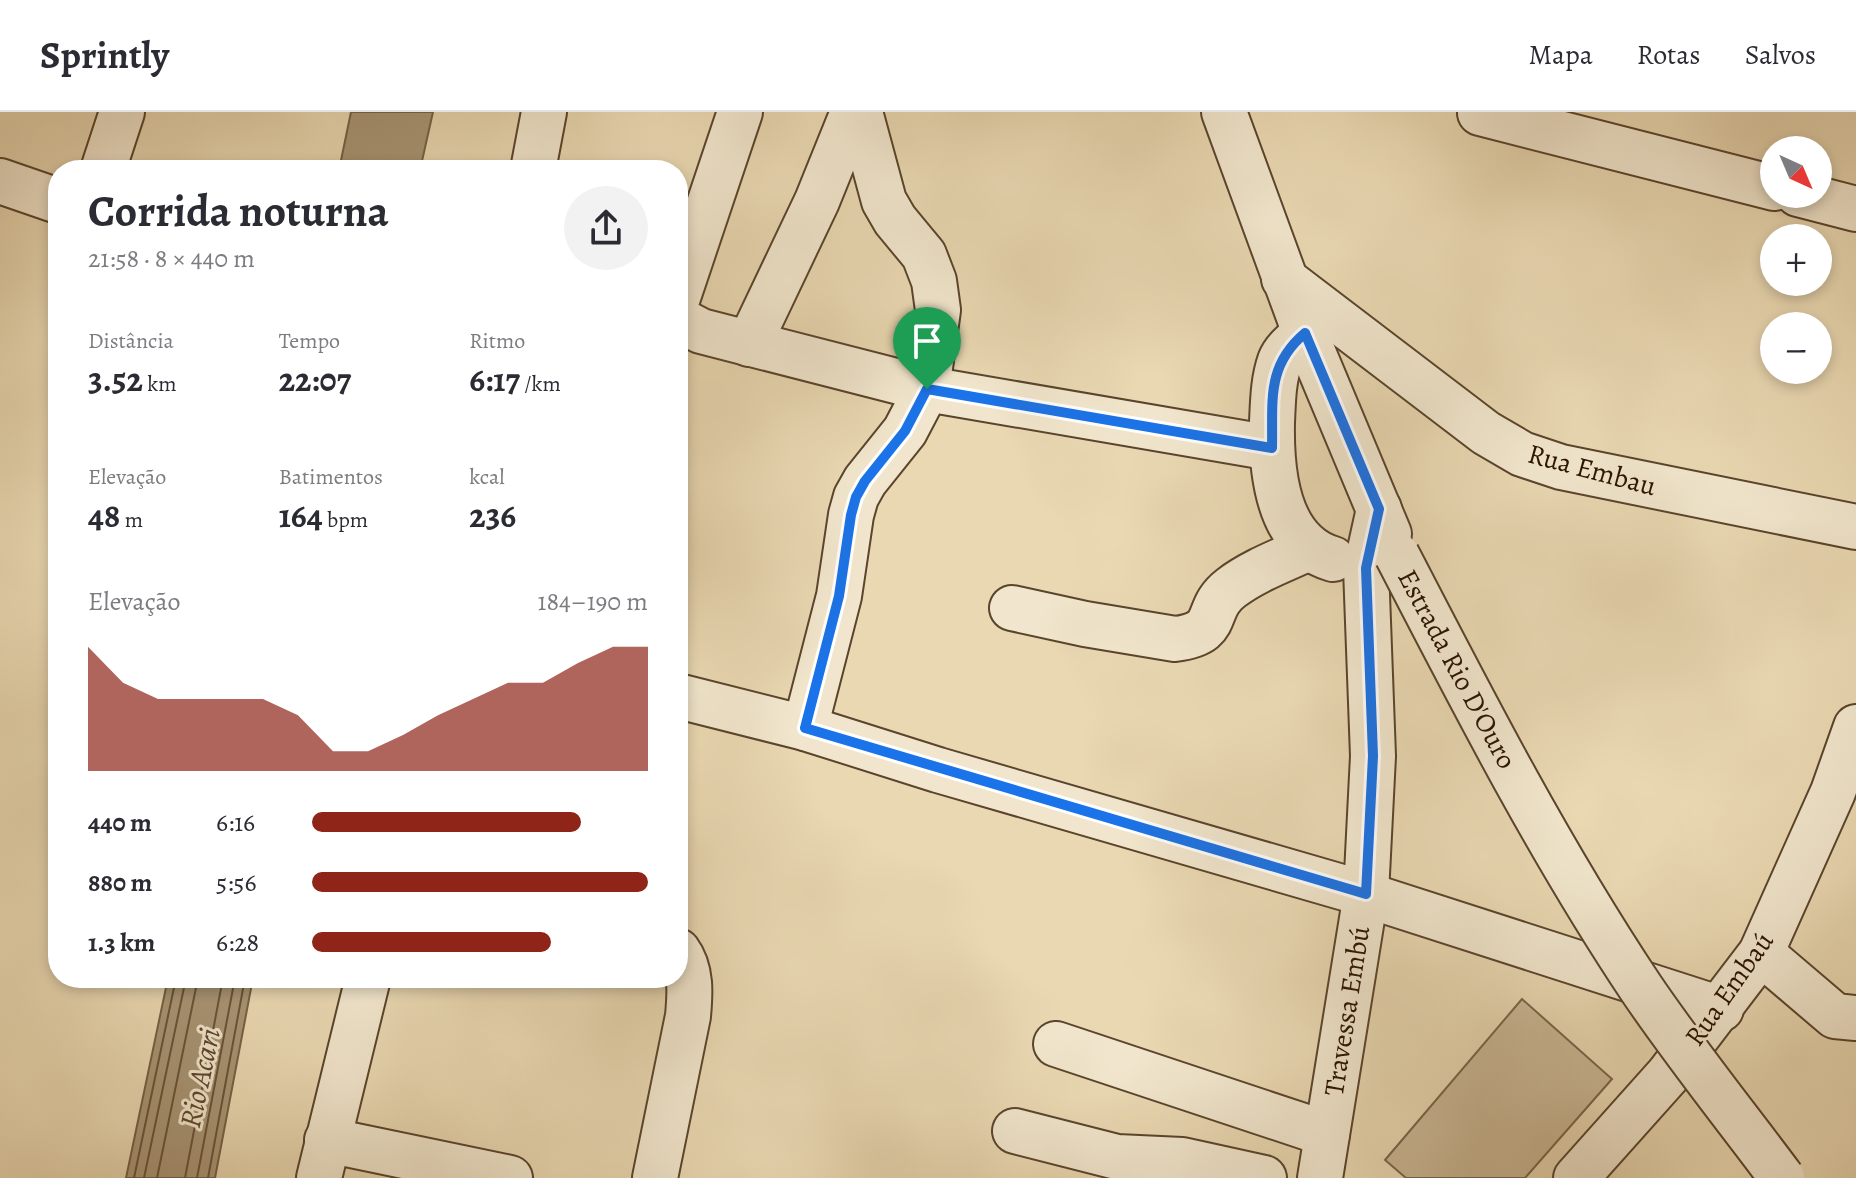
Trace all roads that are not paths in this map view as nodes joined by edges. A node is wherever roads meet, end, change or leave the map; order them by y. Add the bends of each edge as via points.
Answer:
1 (122, 112) edge
2 (544, 112) edge
3 (740, 112) edge
4 (853, 112) edge
5 (860, 112) edge
6 (1224, 112) edge
7 (1480, 113) edge
8 (106, 160) edge
9 (535, 160) edge
10 (0, 181) edge
11 (1760, 184) edge
12 (48, 198) edge
13 (1832, 203) edge
14 (1856, 209) edge
15 (688, 267) edge
16 (1284, 279) junction
17 (688, 324) edge
18 (1305, 333) junction
19 (749, 344) junction
20 (927, 389) junction
21 (1272, 448) junction
22 (1856, 527) edge
23 (1309, 548) junction
24 (1382, 562) junction
25 (1012, 608) dead end
26 (688, 699) edge
27 (1856, 727) edge
28 (805, 728) junction
29 (1844, 797) edge
30 (1366, 894) junction
31 (1761, 953) junction
32 (688, 980) edge
33 (366, 988) edge
34 (1721, 1009) junction
35 (1849, 1024) edge
36 (1056, 1044) dead end
37 (1015, 1131) dead end
38 (1327, 1134) junction
39 (323, 1159) edge
40 (1593, 1172) edge
41 (510, 1178) edge
42 (655, 1178) edge
43 (1264, 1178) edge
44 (1320, 1178) edge
45 (1782, 1178) edge

1 - 8 street
2 - 9 street
3 - 15 street
4 - 19 street
5 - 20 street via 884,201 924,255 934,281 938,310
6 - 16 street, Estrada Rio D'Ouro
7 - 11 street
10 - 12 street
13 - 14 street
16 - 18 street, Estrada Rio D'Ouro
16 - 22 street, Rua Embau via 1486,433 1522,454 1561,467
17 - 19 street
18 - 21 street via 1280,361 1273,389
18 - 24 street, Estrada Rio D'Ouro via 1379,509
19 - 20 street
20 - 21 street
20 - 28 street via 905,431 856,497 839,596
21 - 23 street via 1279,497
23 - 24 street via 1325,556
23 - 25 street via 1229,589 1205,630 1186,638
24 - 30 street, Travessa Embú
24 - 45 street, Estrada Rio D'Ouro, bridge via 1463,683 1570,875 1642,989
26 - 28 street
27 - 29 street, Rua Embaú
28 - 30 street
29 - 31 street, Rua Embaú
30 - 34 street
30 - 38 street, Travessa Embú
31 - 34 street, Rua Embaú
31 - 35 street
32 - 42 street via 688,1016
33 - 39 street
34 - 40 street, Rua Embaú
36 - 38 street
37 - 43 street via 1117,1157 1182,1160
38 - 44 street, Travessa Embú
39 - 41 street

